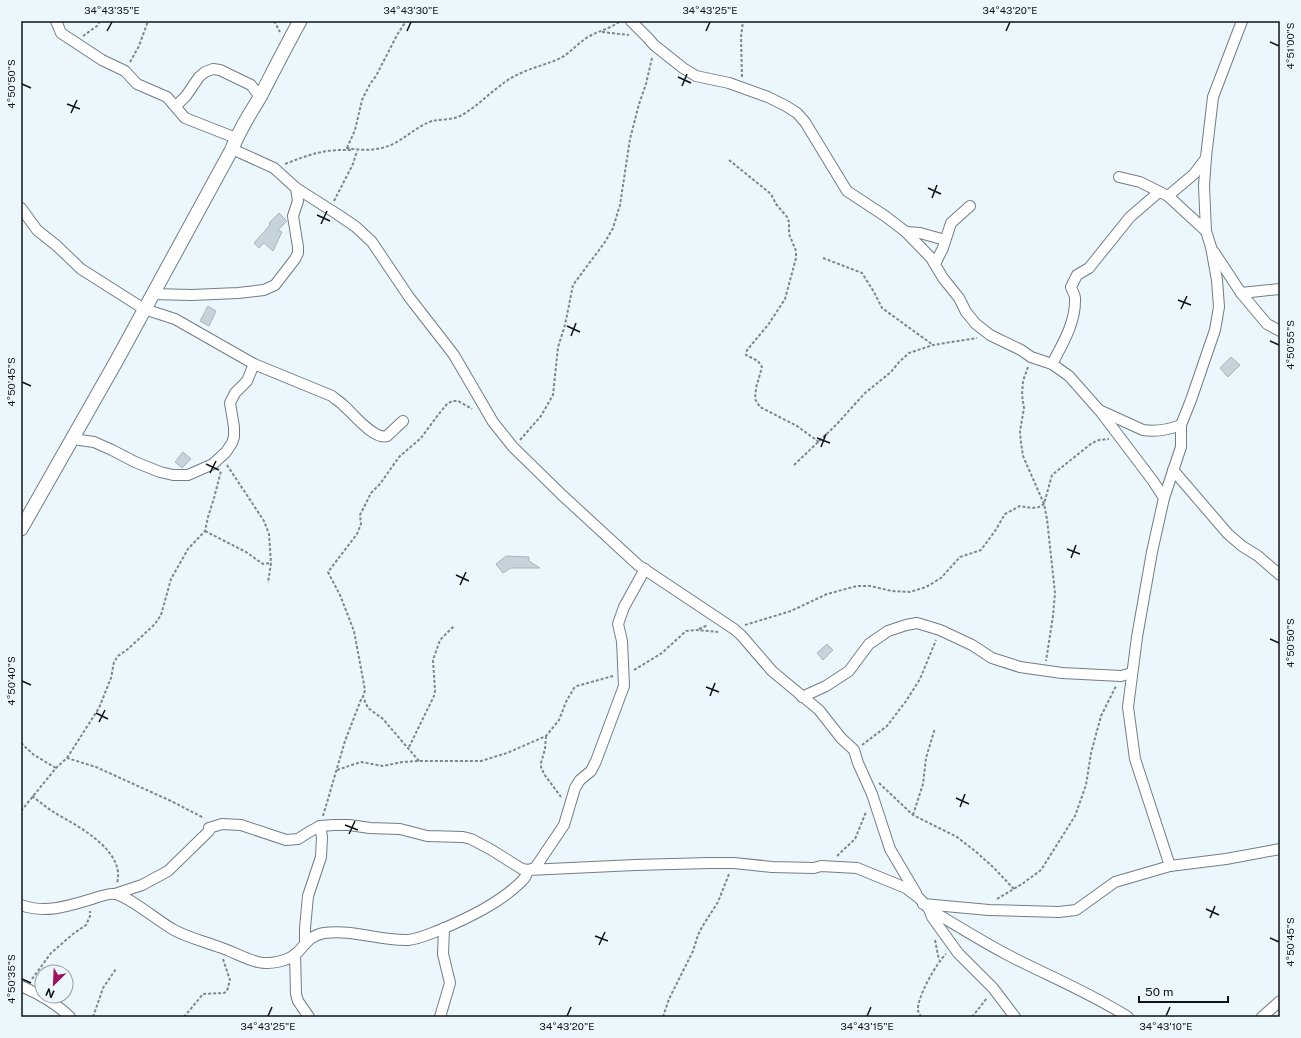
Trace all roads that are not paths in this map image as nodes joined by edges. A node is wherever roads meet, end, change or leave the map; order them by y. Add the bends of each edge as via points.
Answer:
1 (56, 21) edge
2 (300, 21) edge
3 (631, 21) edge
4 (1242, 21) edge
5 (260, 97) junction
6 (176, 106) junction
7 (234, 143) junction
8 (1206, 157) junction
9 (1119, 177) dead end
10 (296, 188) junction
11 (1164, 194) junction
12 (970, 206) dead end
13 (21, 208) edge
14 (1206, 231) junction
15 (906, 232) junction
16 (945, 240) junction
17 (1211, 247) junction
18 (935, 264) junction
19 (1280, 289) edge
20 (152, 294) junction
21 (1241, 294) junction
22 (144, 309) junction
23 (1280, 331) edge
24 (254, 364) junction
25 (1052, 364) junction
26 (1099, 410) junction
27 (403, 421) dead end
28 (1181, 425) junction
29 (72, 439) junction
30 (1173, 470) junction
31 (1164, 498) junction
32 (21, 529) edge
33 (644, 569) junction
34 (1280, 575) edge
35 (1132, 673) junction
36 (802, 697) junction
37 (320, 826) junction
38 (1280, 849) edge
39 (1170, 866) junction
40 (528, 870) junction
41 (114, 894) junction
42 (924, 904) junction
43 (21, 906) edge
44 (444, 928) junction
45 (305, 943) junction
46 (295, 954) junction
47 (24, 988) edge
48 (1280, 1002) edge
49 (70, 1017) edge
50 (309, 1017) edge
51 (440, 1017) edge
52 (1015, 1017) edge
53 (1128, 1017) edge
54 (1262, 1017) edge

1 - 6 street via 61,33 125,72 134,81 167,97
2 - 5 street
3 - 15 street via 651,41 696,76 717,80 768,97 797,113 848,191
4 - 8 street via 1213,97
5 - 6 street via 251,85 213,69 204,72
5 - 7 street
6 - 7 street via 189,120 229,134
7 - 10 street via 274,168
7 - 20 street
8 - 11 street via 1194,174
8 - 14 street
9 - 11 street via 1140,182
10 - 20 street via 298,201 293,216 298,253 275,285 264,290 238,293
10 - 33 street via 356,227 372,242 408,297 454,355 493,422 513,447
11 - 14 street
11 - 25 street via 1130,217 1089,268 1076,276 1071,287 1075,297 1073,320
12 - 16 street via 951,223
13 - 22 street via 38,230 81,269
14 - 17 street
15 - 16 street
15 - 18 street
16 - 18 street
17 - 21 street
17 - 28 street via 1219,307 1215,330
18 - 25 street via 976,324 990,335 1031,357
19 - 21 street
20 - 22 street
21 - 23 street via 1267,324
22 - 24 street via 175,319
22 - 29 street
24 - 27 street via 332,396 376,434 387,436
24 - 29 street via 247,381 230,402 234,427 232,443 213,464 188,475 160,472 94,442
25 - 26 street via 1069,376
26 - 28 street via 1143,430 1169,429
26 - 31 street
28 - 30 street via 1180,447
29 - 32 street
30 - 31 street
30 - 34 street via 1228,534
31 - 35 street via 1152,552
33 - 36 street via 734,629 772,671
33 - 40 street via 618,624 622,641 624,686 596,761 591,771 575,788 568,815 560,832 535,868
35 - 36 street via 1122,676 1044,672 1020,667 992,658 940,630 917,623 888,631 870,644 849,670 826,686
35 - 39 street via 1128,707 1135,759
36 - 42 street via 819,710 854,750 890,849
37 - 40 street via 349,825 400,829 427,836 463,837
37 - 41 street via 294,840 281,839 250,827 233,824 209,828 209,831 168,871 142,885
37 - 45 street via 321,857 308,896
38 - 39 street
39 - 42 street via 1115,882 1076,910 1059,912 978,909
40 - 42 street via 734,864 857,868 906,888
40 - 44 street via 524,880 501,897 470,917
41 - 43 street via 51,909
41 - 46 street via 123,896 175,930 200,942 219,946 252,960 263,963 284,960
42 - 52 street via 958,953 993,989
42 - 53 street via 1006,954 1115,1008
44 - 45 street via 413,939 388,939 337,932 316,935
44 - 51 street via 443,954 450,983
45 - 46 street
46 - 50 street via 296,994
47 - 49 street via 52,1002
48 - 54 street

